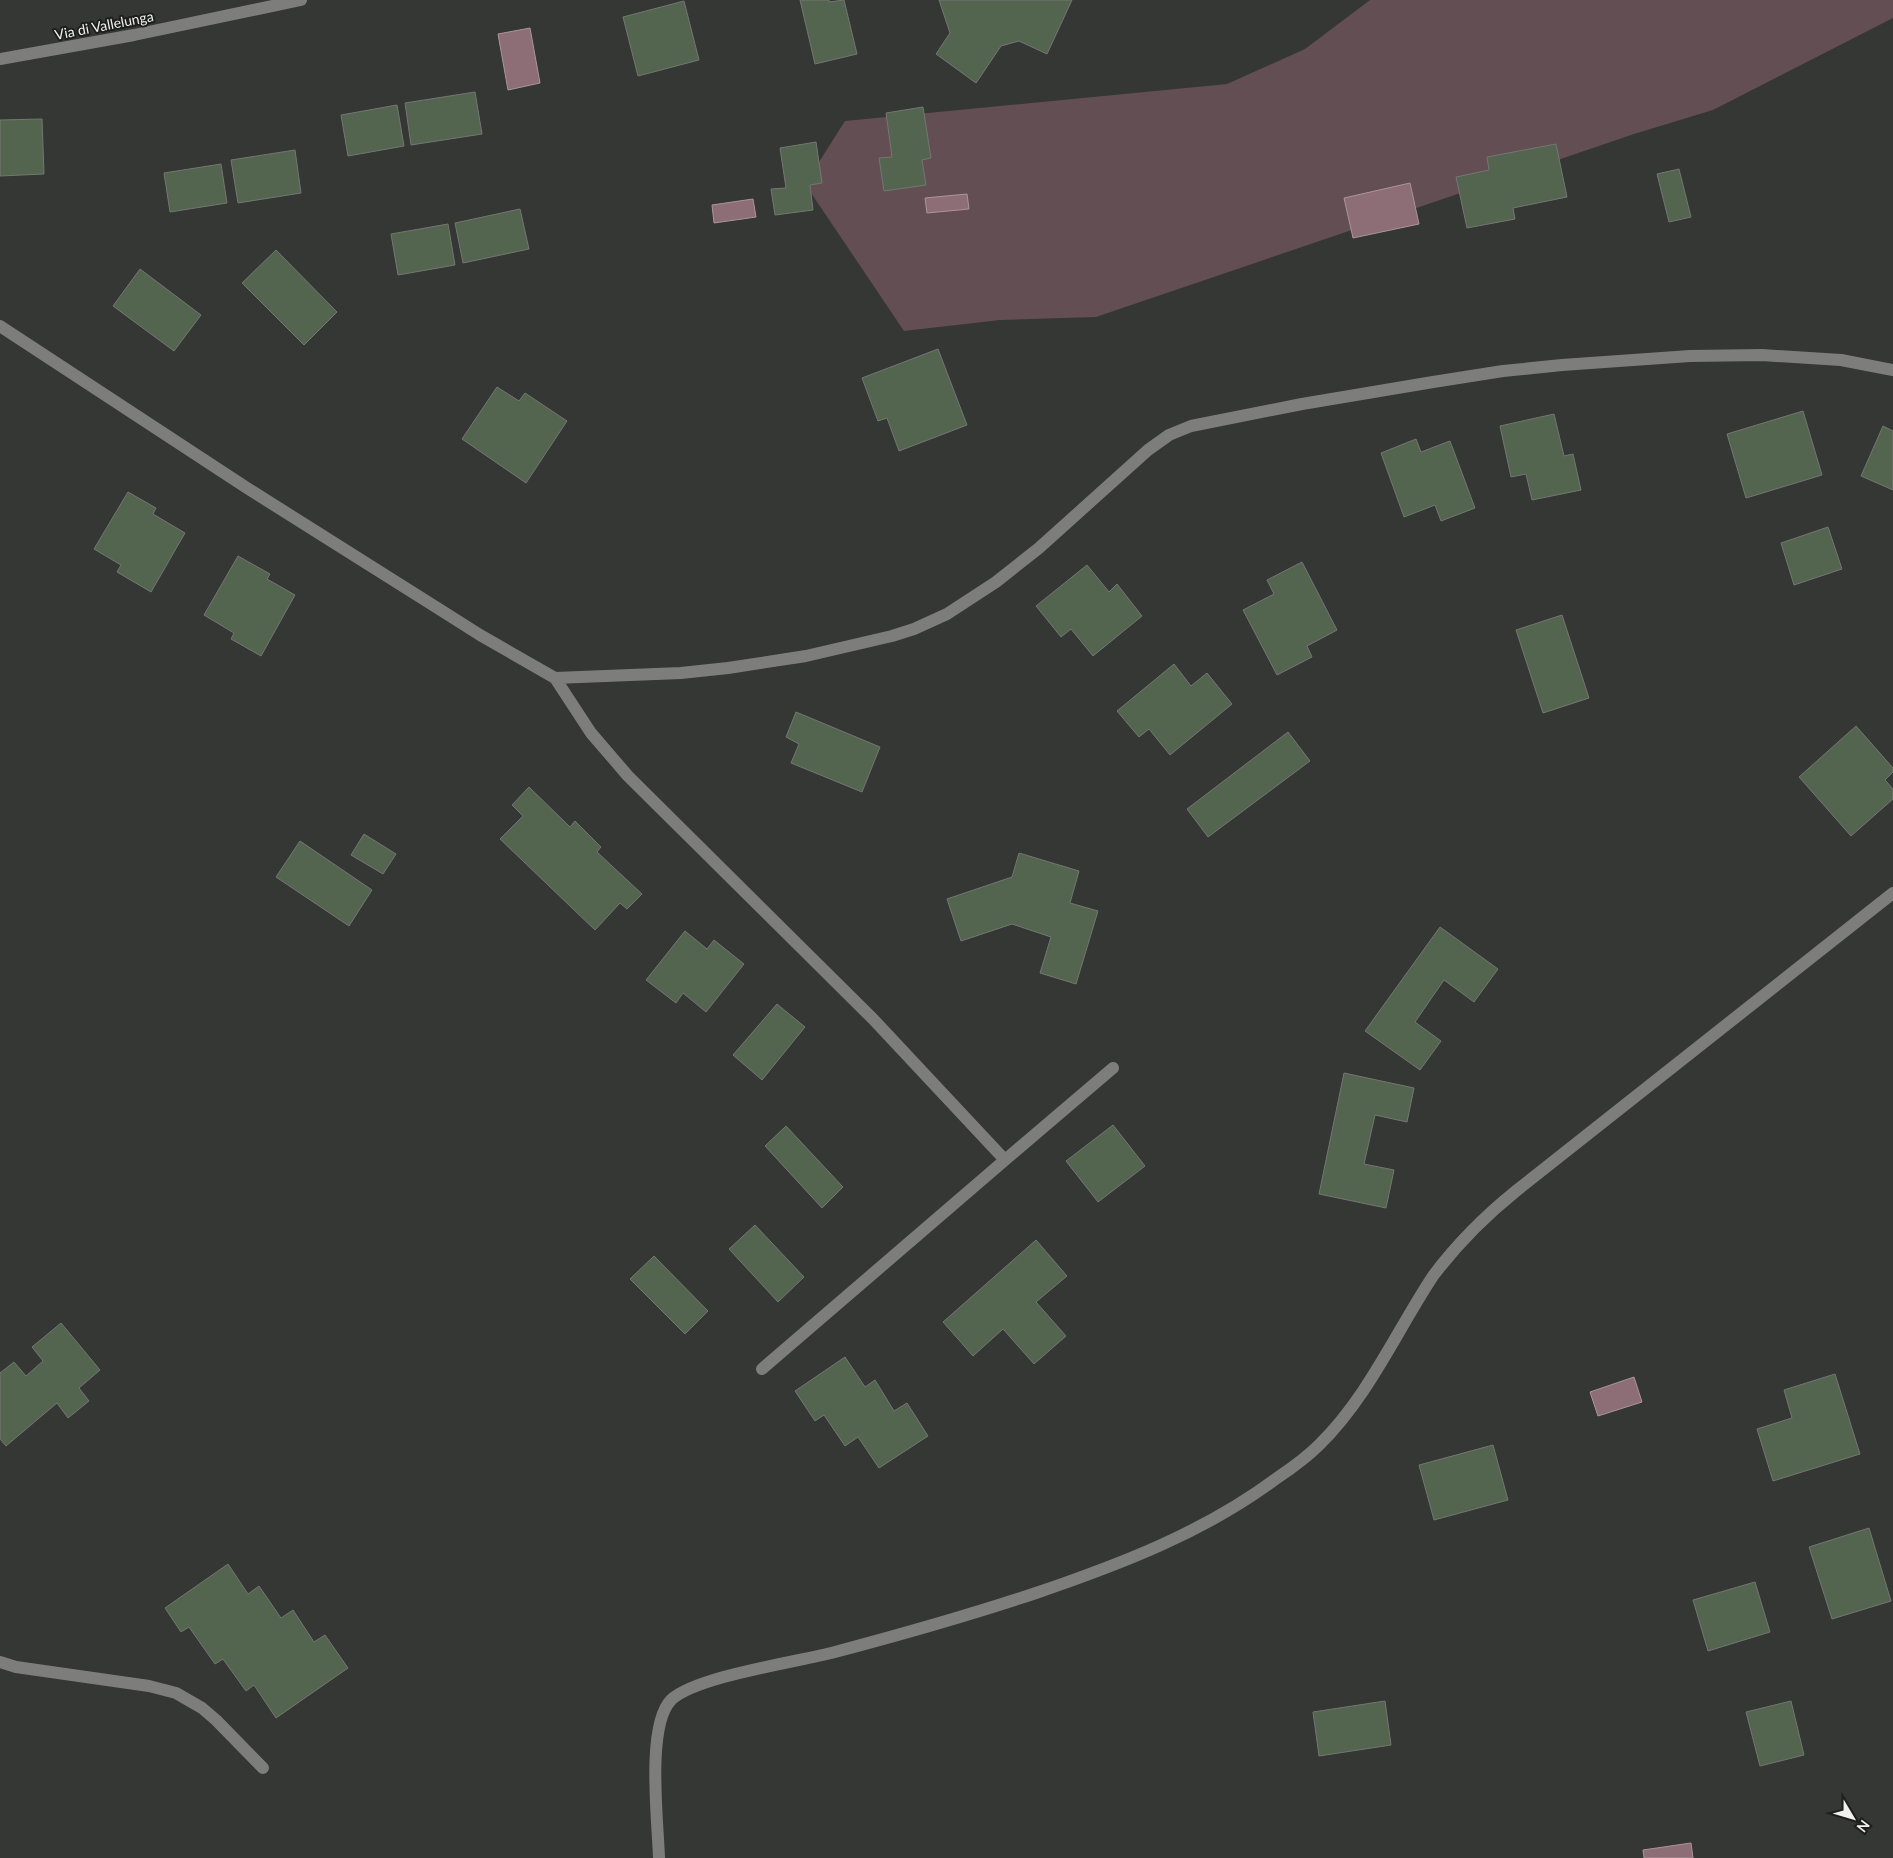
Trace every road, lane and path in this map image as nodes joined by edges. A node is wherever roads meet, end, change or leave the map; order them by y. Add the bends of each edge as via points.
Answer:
1 (301, 0) edge
2 (0, 59) edge
3 (0, 326) edge
4 (1893, 370) edge
5 (555, 678) junction
6 (1893, 893) edge
7 (1112, 1068) dead end
8 (1005, 1160) junction
9 (762, 1369) dead end
10 (0, 1662) edge
11 (263, 1768) dead end
12 (659, 1858) edge

1 - 2 street, Via di Vallelunga
3 - 5 street via 439,609
4 - 5 street via 1841,360 1762,355 1690,356 1562,365 1434,382 1191,426 1169,435 1148,450 1039,548 996,582 947,614 914,629 815,654 728,668
5 - 8 street via 591,733 628,776 873,1019
6 - 12 street via 1523,1185 1472,1229 1433,1276 1346,1414 1319,1446 1264,1488 1223,1514 1166,1543 1078,1579 919,1629 715,1680 677,1696 662,1715 656,1742
7 - 8 street
8 - 9 street
10 - 11 street via 176,1693 216,1720

